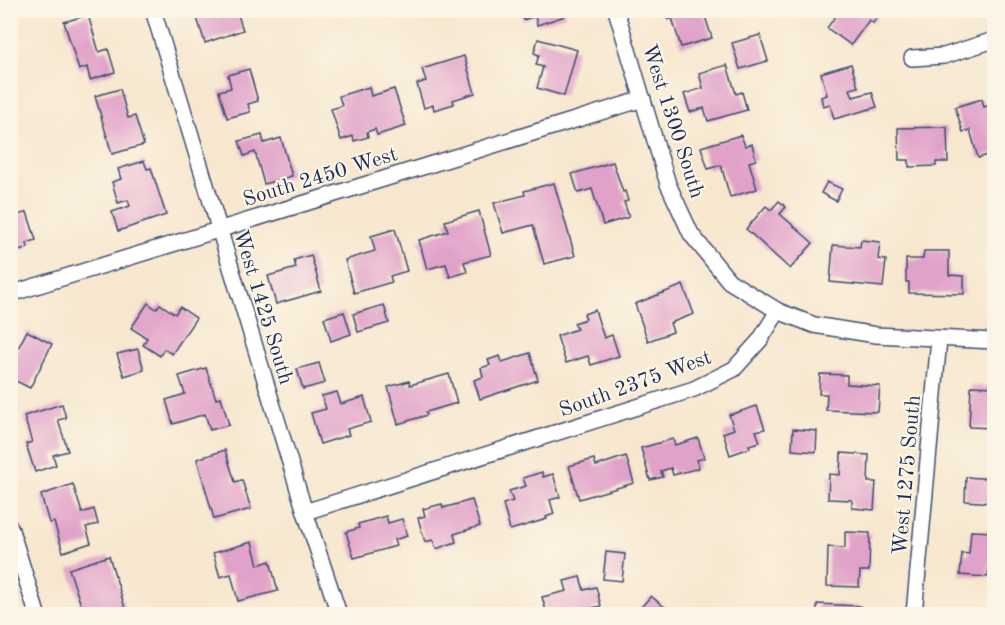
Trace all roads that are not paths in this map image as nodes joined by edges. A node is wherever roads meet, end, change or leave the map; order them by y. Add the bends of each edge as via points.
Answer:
1 (153, 10) edge
2 (616, 10) edge
3 (994, 40) edge
4 (912, 58) dead end
5 (643, 99) junction
6 (219, 230) junction
7 (10, 294) edge
8 (778, 311) junction
9 (939, 339) junction
10 (994, 341) edge
11 (305, 512) junction
12 (10, 527) edge
13 (38, 615) edge
14 (339, 615) edge
15 (914, 615) edge

1 - 6 street, West 1425 South
2 - 5 street, West 1300 South
3 - 4 street via 944,56
5 - 6 street, South 2450 West
5 - 8 street, West 1300 South via 668,184 691,234 729,281
6 - 7 street, South 2450 West
6 - 11 street, West 1425 South
8 - 9 street via 814,325 876,335
8 - 11 street, South 2375 West via 760,340 734,369 694,389
9 - 10 street
9 - 15 street, West 1275 South
11 - 14 street, West 1425 South
12 - 13 street

